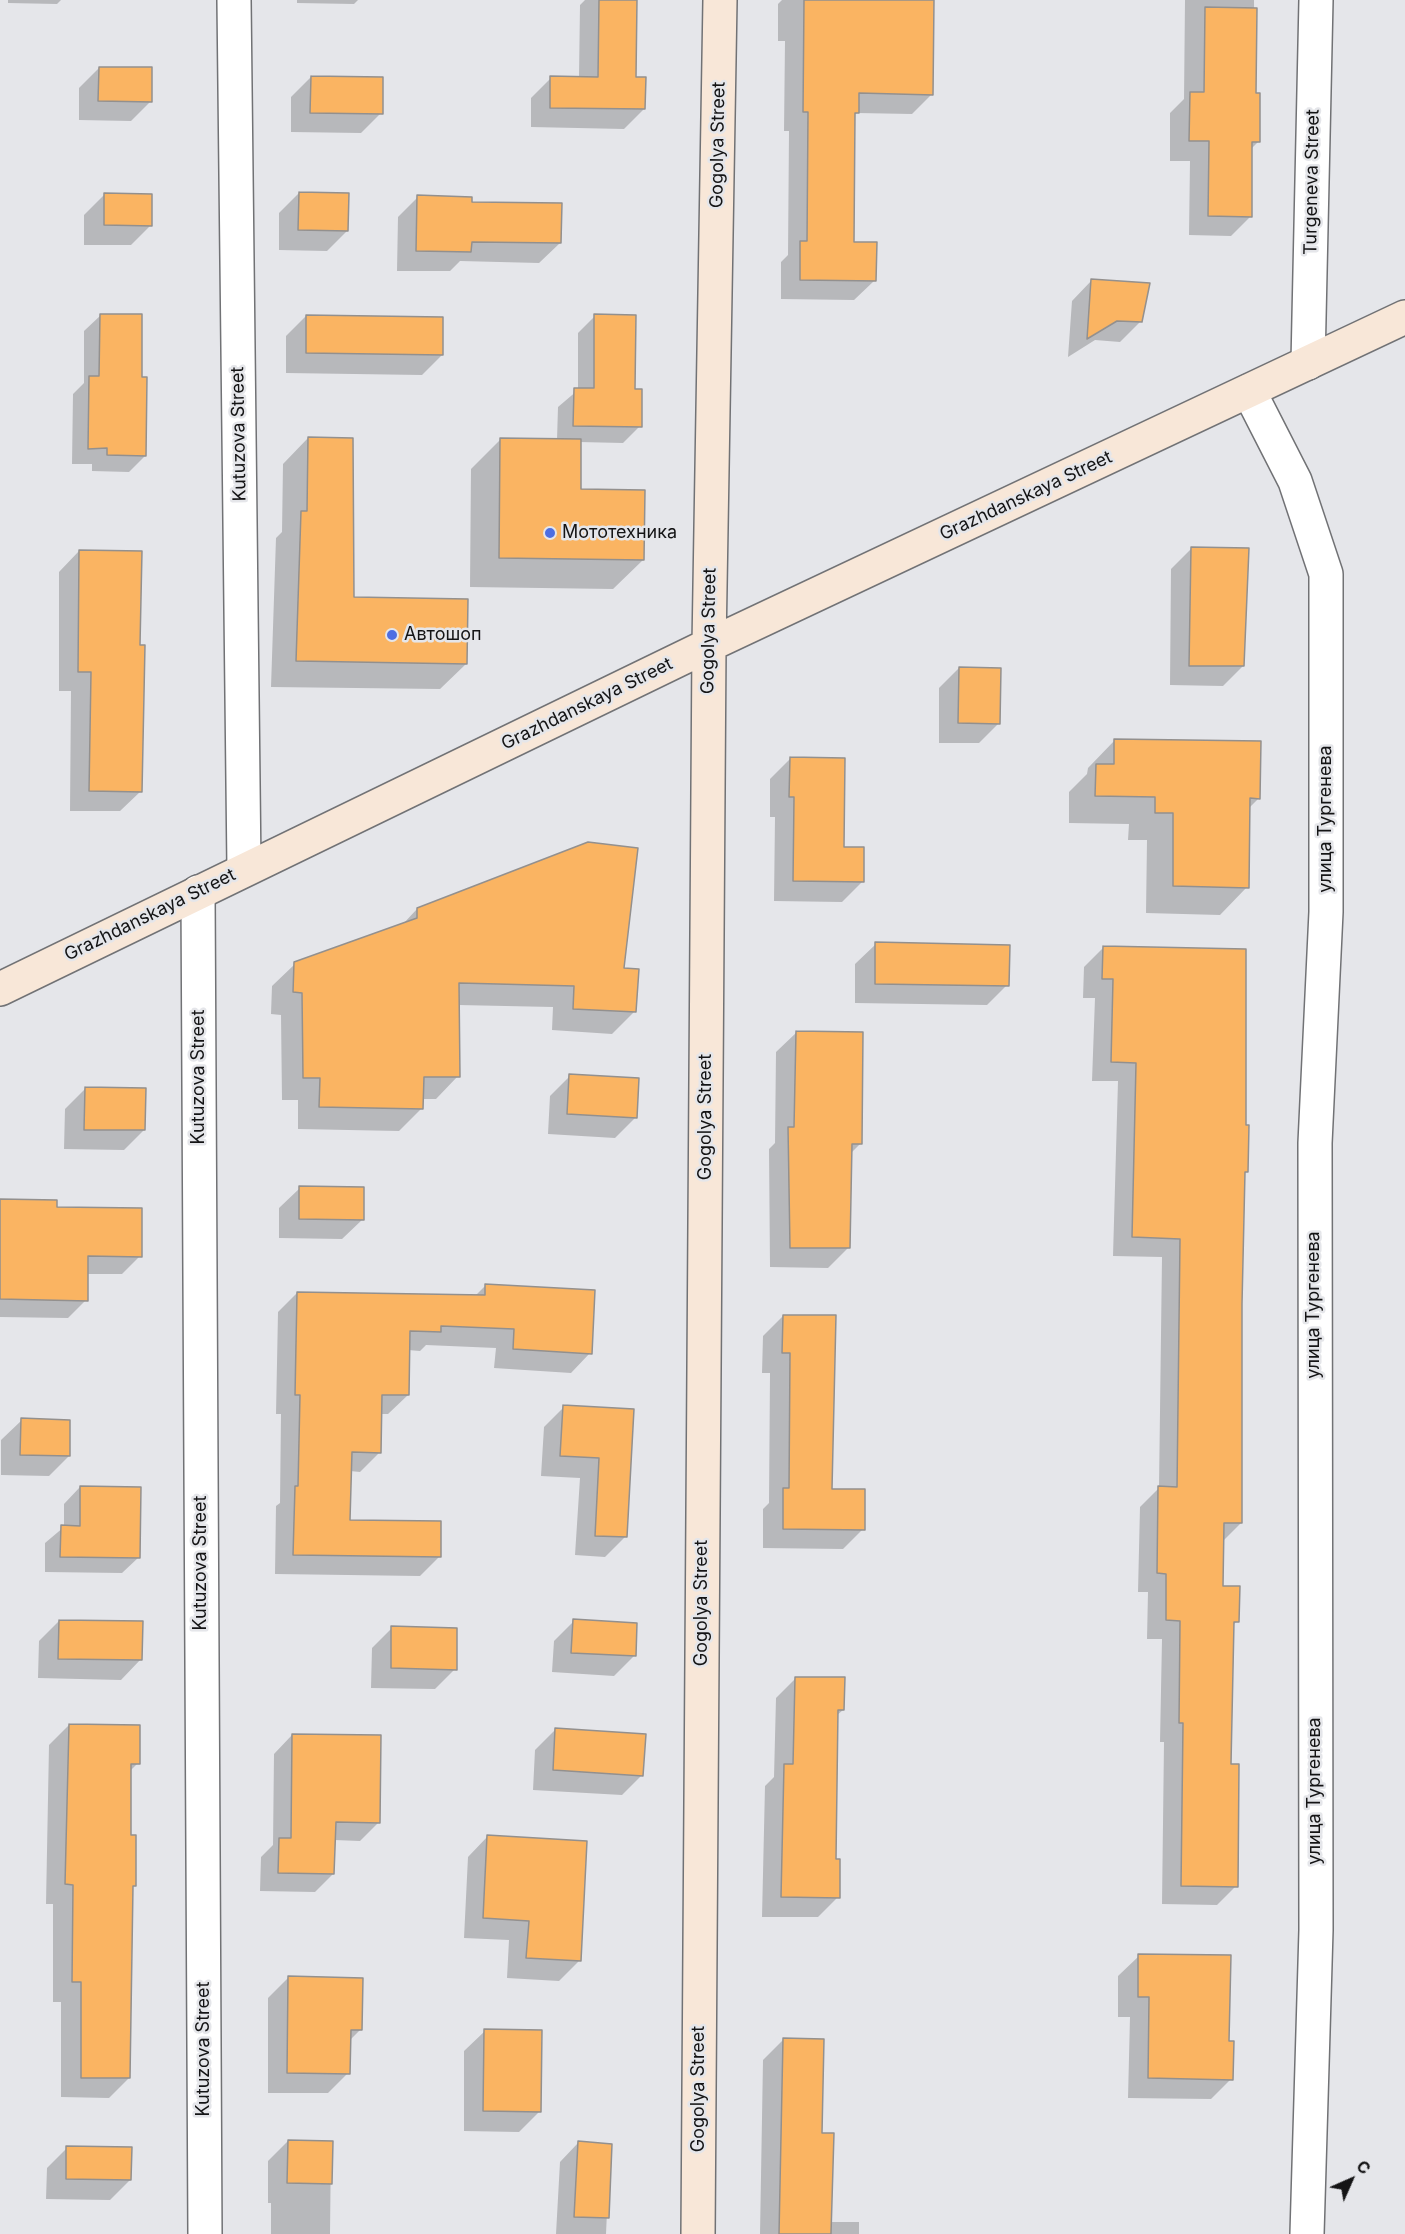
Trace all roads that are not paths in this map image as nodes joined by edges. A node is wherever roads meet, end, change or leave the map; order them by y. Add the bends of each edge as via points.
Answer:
1 (234, 0) edge
2 (720, 0) edge
3 (1316, 0) edge
4 (1405, 317) edge
5 (1308, 363) junction
6 (1249, 391) junction
7 (709, 645) junction
8 (244, 869) junction
9 (198, 892) junction
10 (0, 989) edge
11 (205, 2234) edge
12 (698, 2234) edge
13 (1307, 2234) edge

1 - 8 street, Kutuzova Street
2 - 7 main road, Gogolya Street
3 - 5 street, Turgeneva Street
4 - 5 main road, Grazhdanskaya Street
5 - 6 main road, Grazhdanskaya Street
6 - 7 main road, Grazhdanskaya Street
6 - 13 street, улица Тургенева via 1295,481 1326,574 1326,912 1315,1155 1316,1930
7 - 8 main road, Grazhdanskaya Street
7 - 12 main road, Gogolya Street
8 - 9 main road, Grazhdanskaya Street
9 - 10 main road, Grazhdanskaya Street
9 - 11 street, Kutuzova Street

